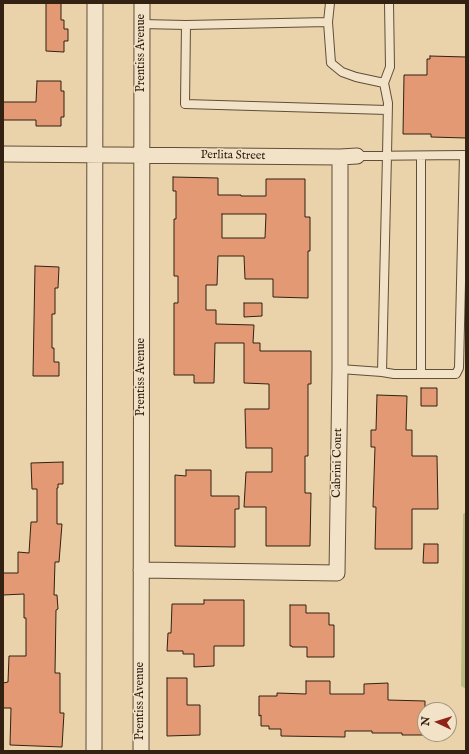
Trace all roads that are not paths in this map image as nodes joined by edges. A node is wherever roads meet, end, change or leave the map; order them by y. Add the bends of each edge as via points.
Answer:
1 (95, 3) edge
2 (142, 3) edge
3 (330, 3) edge
4 (390, 3) edge
5 (328, 22) junction
6 (142, 24) junction
7 (186, 24) junction
8 (384, 83) junction
9 (387, 110) junction
10 (3, 154) edge
11 (142, 154) junction
12 (95, 155) junction
13 (387, 155) junction
14 (357, 156) joint
15 (421, 156) junction
16 (340, 157) junction
17 (340, 369) junction
18 (382, 372) junction
19 (421, 374) junction
20 (141, 570) junction
21 (94, 751) edge
22 (141, 751) edge

1 - 12 street
2 - 6 street, Prentiss Avenue
3 - 5 lane
4 - 8 lane via 390,67
5 - 7 lane
5 - 8 lane via 331,63 342,72
6 - 7 lane
6 - 11 street, Prentiss Avenue
7 - 9 lane via 185,104
8 - 9 lane
9 - 13 lane
10 - 12 street, Perlita Street
11 - 12 street, Perlita Street
11 - 16 street, Perlita Street
11 - 20 street, Prentiss Avenue
12 - 21 street
13 - 14 lane, Perlita Street
13 - 15 lane, Perlita Street
13 - 18 lane
14 - 16 street, Perlita Street
15 - 19 lane
15 - 19 lane, Perlita Street via 464,155 459,368 456,374
16 - 17 street, Cabrini Court
17 - 18 lane
17 - 20 street, Cabrini Court via 337,573
18 - 19 lane
20 - 22 street, Prentiss Avenue

